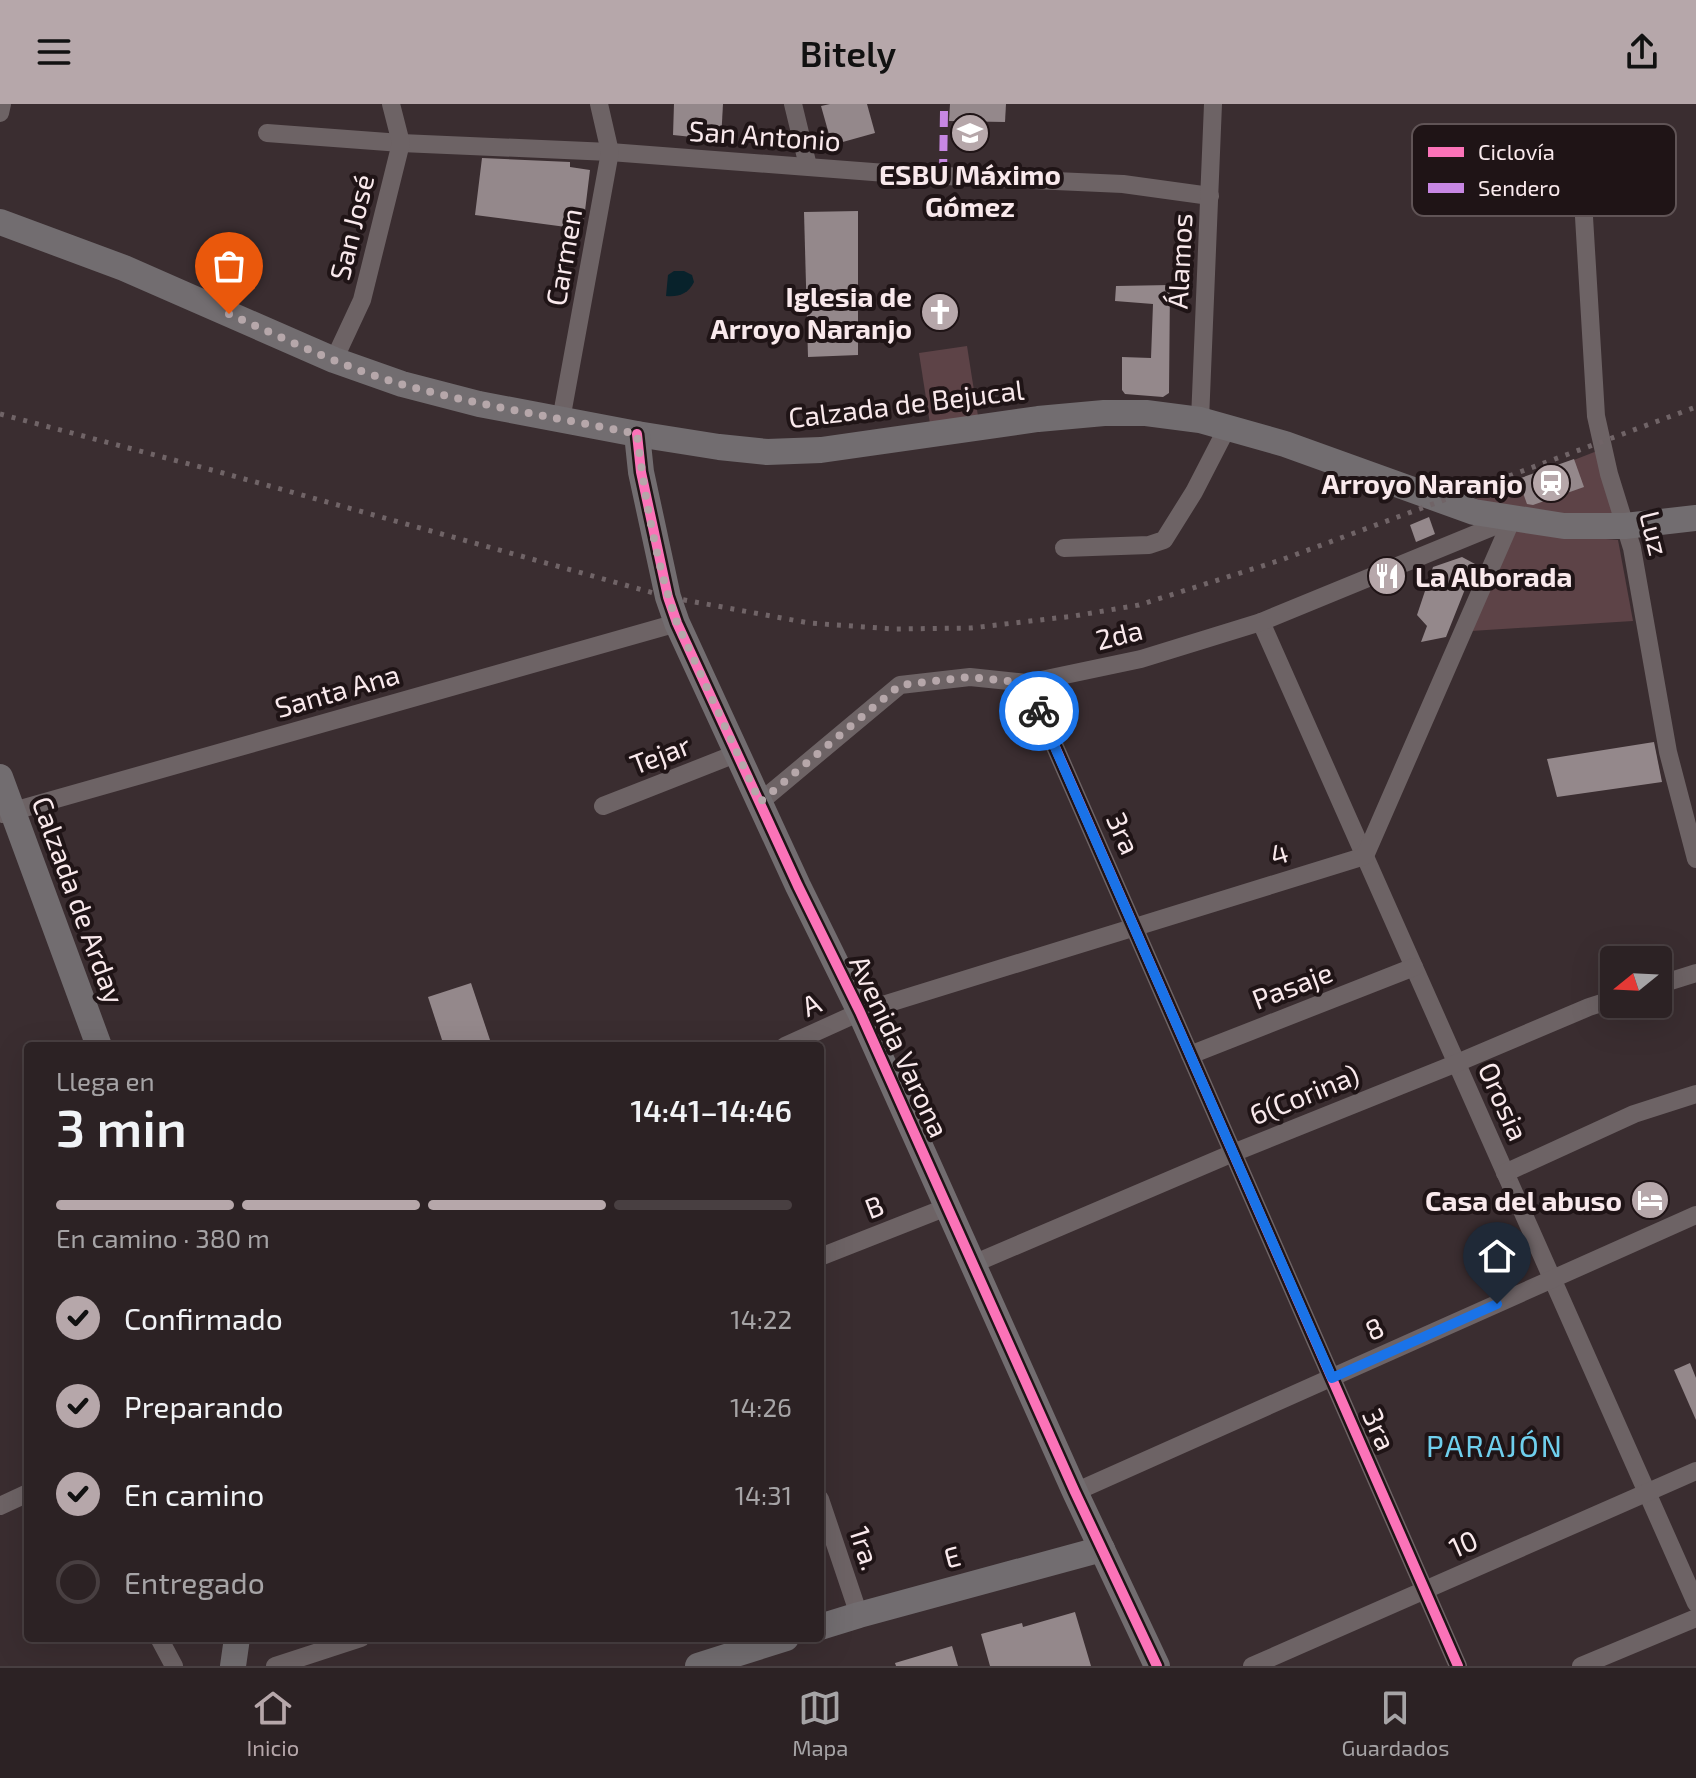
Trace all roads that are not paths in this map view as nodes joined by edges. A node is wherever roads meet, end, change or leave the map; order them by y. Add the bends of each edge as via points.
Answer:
1 (2, 104) edge
2 (391, 104) edge
3 (599, 104) edge
4 (793, 104) edge
5 (1213, 104) edge
6 (0, 113) edge
7 (267, 133) dead end
8 (401, 143) junction
9 (610, 152) junction
10 (808, 166) junction
11 (1210, 196) junction
12 (1584, 217) dead end
13 (0, 222) edge
14 (334, 360) junction
15 (561, 420) junction
16 (1200, 420) junction
17 (1227, 428) junction
18 (637, 434) junction
19 (1696, 518) edge
20 (1512, 519) junction
21 (1625, 526) junction
22 (1064, 548) dead end
23 (1261, 622) junction
24 (677, 623) junction
25 (1027, 683) junction
26 (738, 753) junction
27 (0, 777) edge
28 (760, 802) junction
29 (603, 806) dead end
30 (6, 812) edge
31 (1365, 856) junction
32 (1696, 859) edge
33 (1135, 927) junction
34 (1414, 967) junction
35 (1696, 973) edge
36 (1672, 981) edge
37 (1600, 1003) edge
38 (860, 1012) junction
39 (97, 1042) edge
40 (794, 1042) edge
41 (1190, 1055) junction
42 (1457, 1063) junction
43 (1696, 1094) edge
44 (1233, 1153) junction
45 (1505, 1173) junction
46 (947, 1207) junction
47 (1696, 1215) edge
48 (824, 1255) edge
49 (973, 1264) junction
50 (1552, 1279) junction
51 (1332, 1378) junction
52 (1696, 1471) edge
53 (1075, 1492) junction
54 (1647, 1493) junction
55 (24, 1495) edge
56 (0, 1506) edge
57 (824, 1511) edge
58 (1102, 1549) junction
59 (1425, 1590) junction
60 (1696, 1603) edge
61 (859, 1615) junction
62 (1696, 1618) edge
63 (824, 1626) edge
64 (161, 1642) edge
65 (236, 1642) edge
66 (349, 1642) edge
67 (773, 1642) edge
68 (174, 1666) edge
69 (233, 1666) edge
70 (275, 1666) edge
71 (698, 1666) edge
72 (1157, 1666) edge
73 (1252, 1666) edge
74 (1458, 1666) edge
75 (1581, 1666) edge

1 - 6 street
2 - 8 street, San José
3 - 9 street, Carmen
4 - 10 street
5 - 11 street, Álamos
7 - 8 street, San Antonio
8 - 9 street, San Antonio
8 - 14 street, San José via 362,300
9 - 10 street, San Antonio
9 - 15 street, Carmen
10 - 11 street, San Antonio via 1123,184
11 - 16 street, Álamos
12 - 21 street, Luz via 1596,416
13 - 14 street, Calzada de Bejucal via 124,268
14 - 15 street, Calzada de Bejucal via 402,384
15 - 18 street, Calzada de Bejucal
16 - 17 street, Calzada de Bejucal
16 - 18 street, Calzada de Bejucal via 1104,413 821,450 767,452
17 - 20 street, Calzada de Bejucal via 1474,512
17 - 22 street via 1164,540
18 - 24 street, Avenida Varona
19 - 21 street, Calzada de Bejucal
20 - 21 street, Calzada de Bejucal
20 - 23 street, 2da
20 - 31 street
21 - 32 street, Luz via 1668,752
23 - 25 street, 2da via 1141,659
23 - 31 street, Orosia
24 - 26 street, Avenida Varona
24 - 30 street, Santa Ana
25 - 28 street, 2da via 970,677 900,685
25 - 33 street, 3ra
26 - 28 street, Avenida Varona
26 - 29 street, Tejar
27 - 30 street, Calzada de Arday
28 - 38 street, Avenida Varona
30 - 39 street, Calzada de Arday
31 - 33 street, 4
31 - 34 street, Orosia
33 - 38 street, 4
33 - 41 street, 3ra
34 - 41 street, Pasaje
34 - 42 street, Orosia
35 - 36 street
37 - 42 street, 6(Corina)
38 - 40 street, A
38 - 46 street, Avenida Varona
41 - 44 street, 3ra
42 - 44 street, 6(Corina)
42 - 45 street, Orosia
43 - 45 street via 1634,1114
44 - 49 street, 6(Corina)
44 - 51 street, 3ra
45 - 50 street, Orosia
46 - 48 street, B
46 - 49 street, Avenida Varona
47 - 50 street, 8
49 - 53 street, Avenida Varona
50 - 51 street, 8
50 - 54 street, Orosia
51 - 53 street, 8
51 - 59 street, 3ra
52 - 54 street, 10
53 - 58 street, Avenida Varona
54 - 59 street, 10
54 - 60 street, Orosia
55 - 56 street
57 - 61 street, 1ra.
58 - 61 street, E
58 - 72 street, Avenida Varona
59 - 73 street, 10
59 - 74 street, 3ra
61 - 63 street, E
62 - 75 street
64 - 68 street
65 - 69 street
66 - 70 street
67 - 71 street

